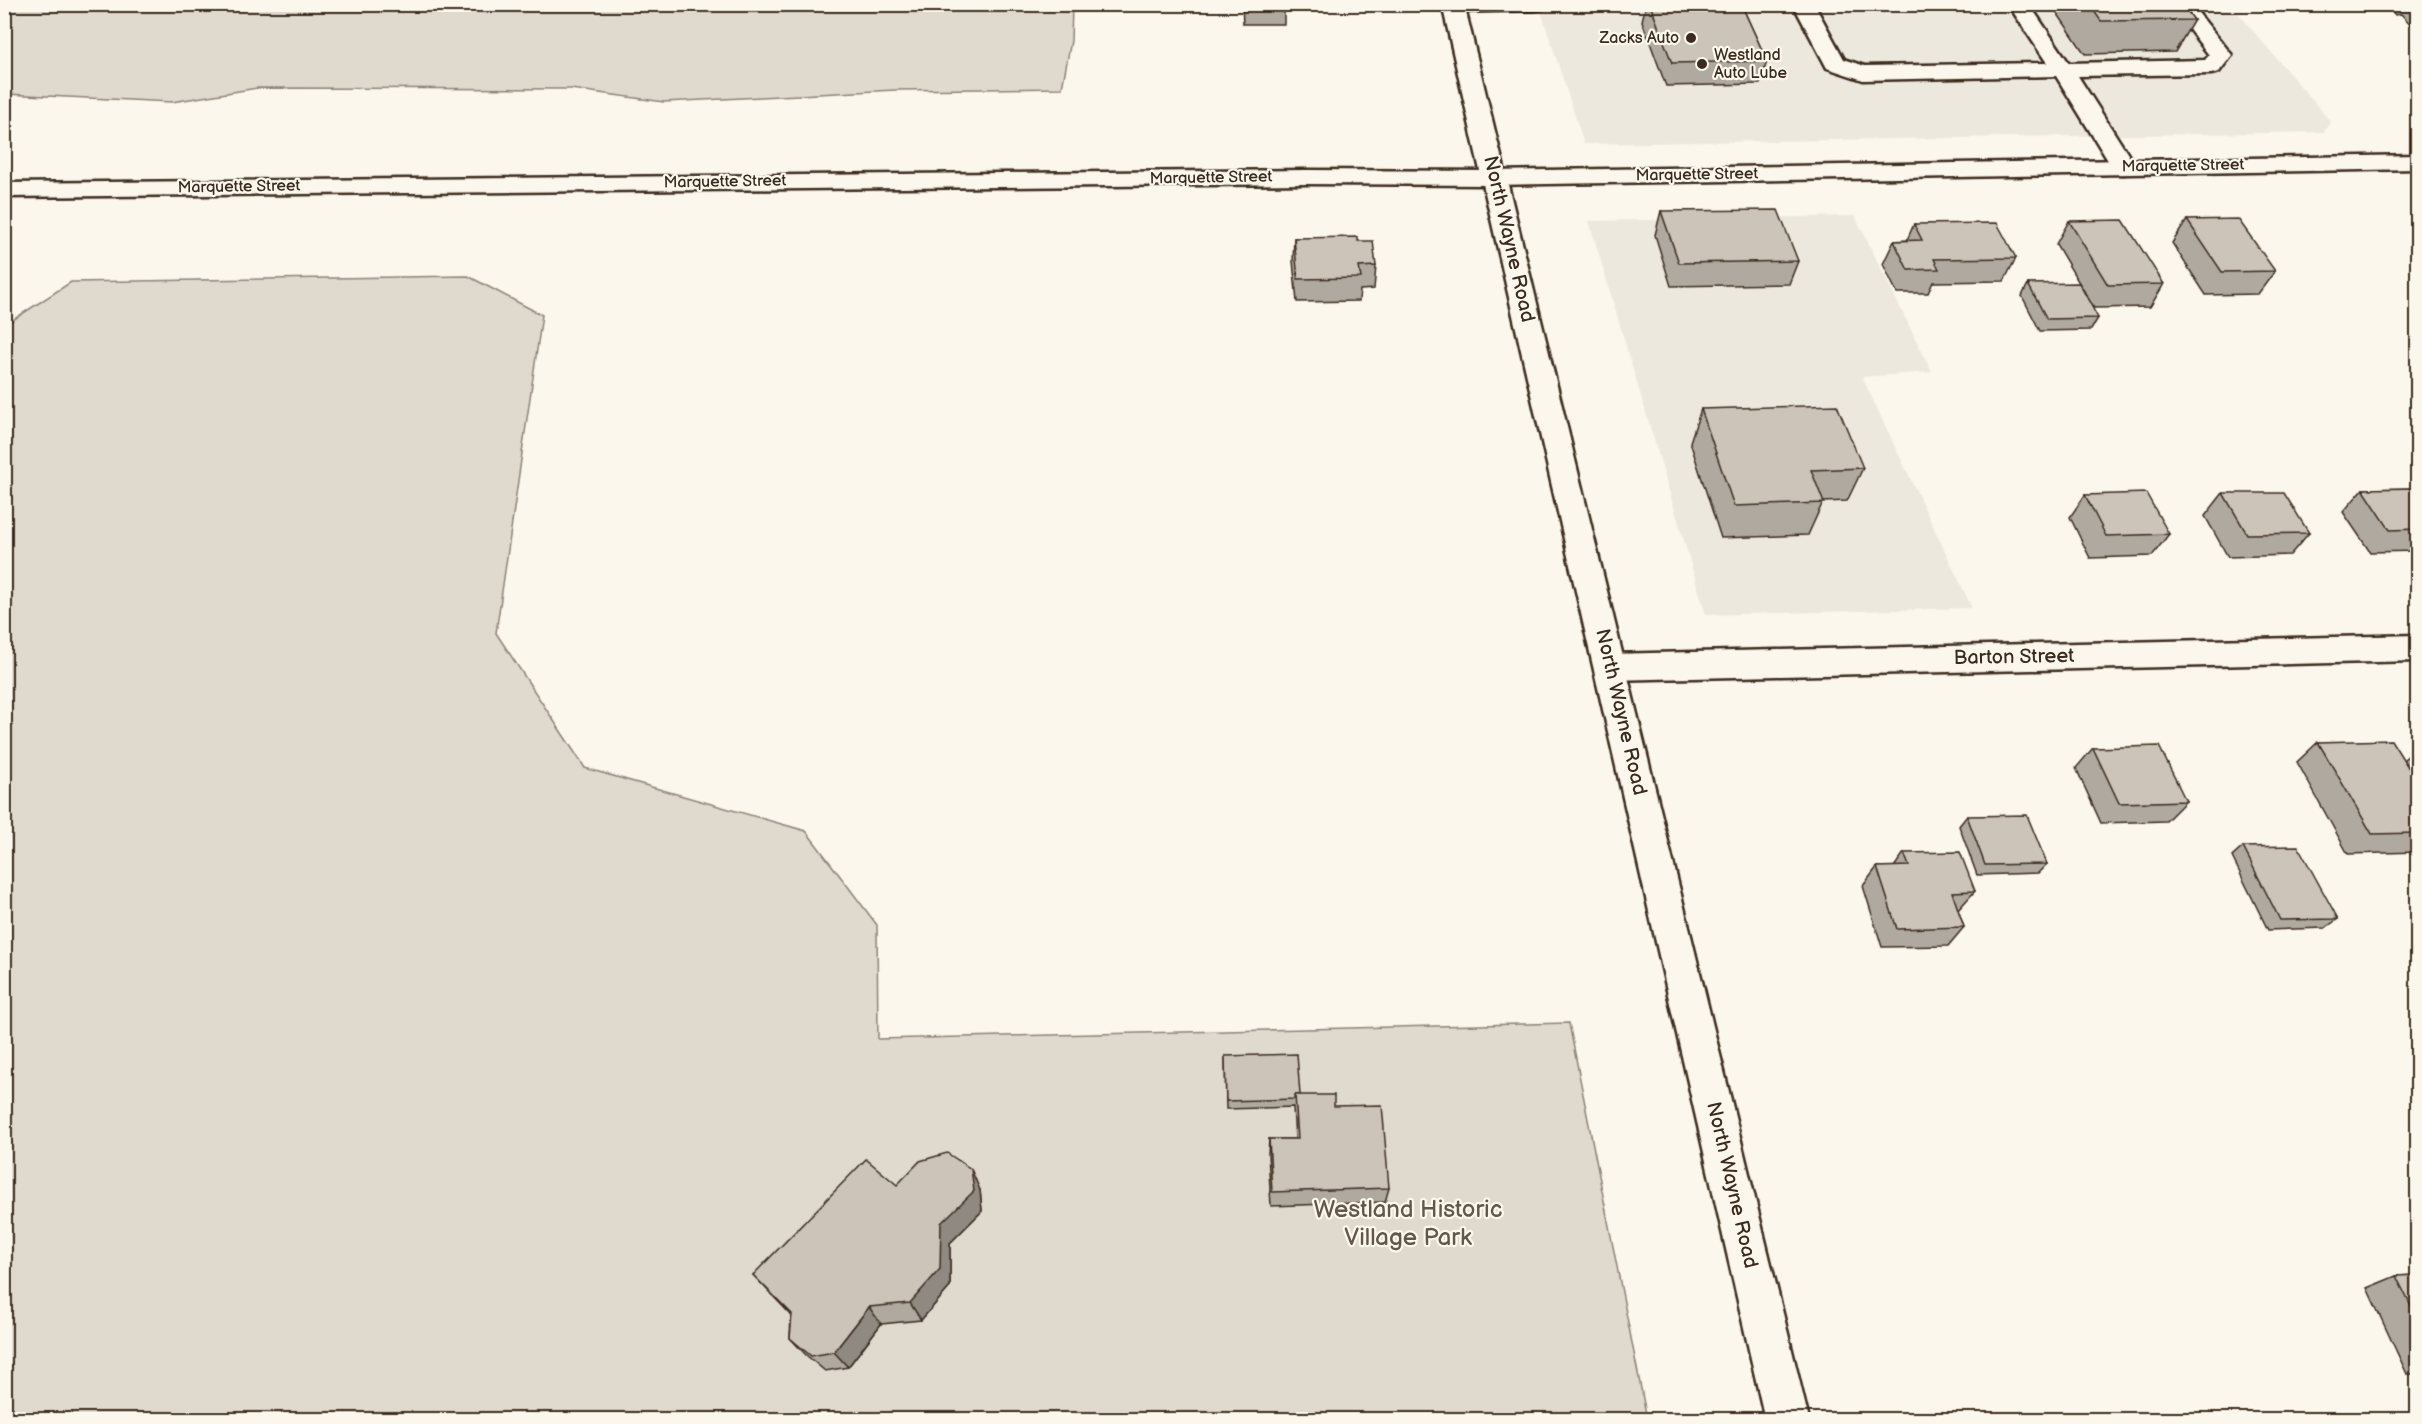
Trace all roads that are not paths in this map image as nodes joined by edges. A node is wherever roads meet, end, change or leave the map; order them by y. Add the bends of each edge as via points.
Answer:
1 (1534, 4) edge
2 (1803, 4) edge
3 (2018, 4) edge
4 (2179, 4) edge
5 (1453, 5) edge
6 (2063, 70) junction
7 (2418, 162) edge
8 (2124, 167) junction
9 (1494, 178) junction
10 (4, 190) edge
11 (2418, 648) edge
12 (1610, 667) junction
13 (1787, 1419) edge

1 - 5 street
2 - 6 street via 1835,63 1863,73
3 - 6 street
4 - 6 street via 2221,55 2211,67
5 - 9 street, North Wayne Road
6 - 8 street
7 - 8 street, Marquette Street
8 - 9 street, Marquette Street
9 - 10 street, Marquette Street
9 - 12 street, North Wayne Road
11 - 12 street, Barton Street
12 - 13 street, North Wayne Road

